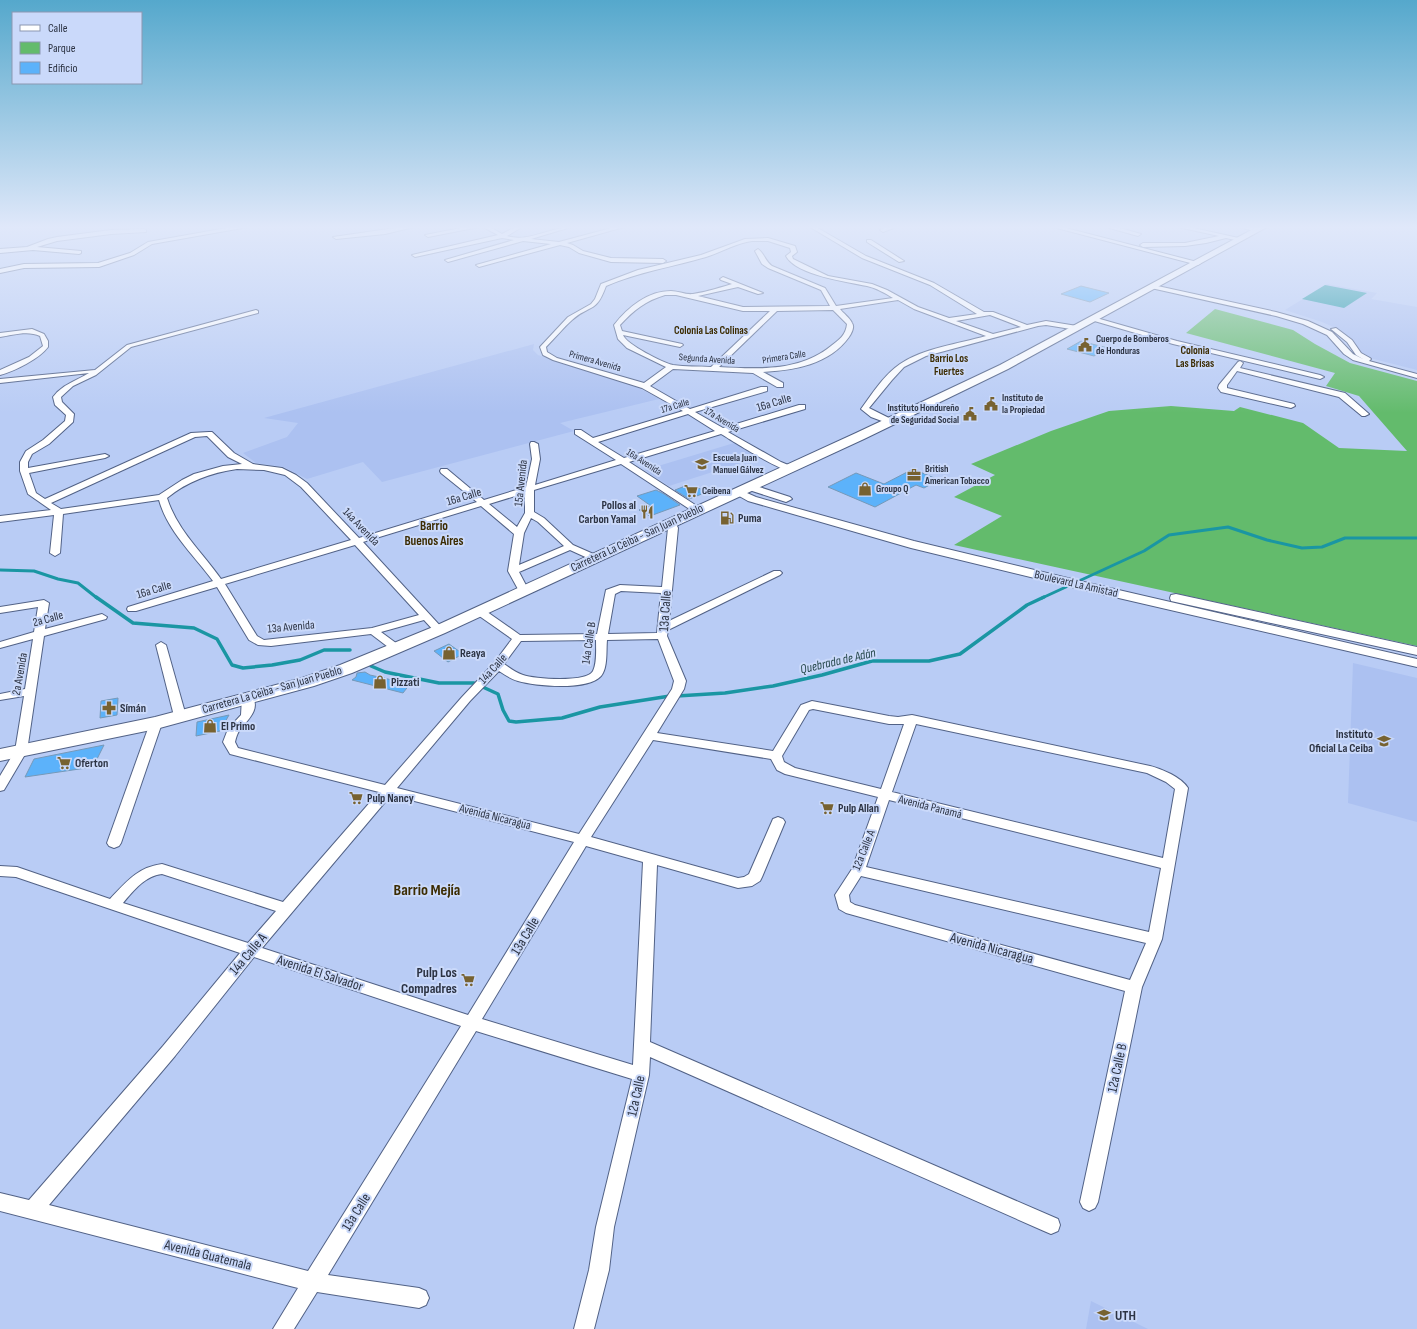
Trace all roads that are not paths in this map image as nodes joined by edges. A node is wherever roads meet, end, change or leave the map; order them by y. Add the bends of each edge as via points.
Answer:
1 (602, 289) edge
2 (722, 289) edge
3 (749, 289) edge
4 (824, 289) edge
5 (880, 289) edge
6 (940, 289) edge
7 (1149, 289) edge
8 (1168, 289) edge
9 (1170, 289) edge
10 (760, 293) dead end
11 (692, 297) junction
12 (896, 299) junction
13 (836, 308) junction
14 (775, 309) junction
15 (256, 312) dead end
16 (982, 314) junction
17 (949, 320) junction
18 (1093, 320) junction
19 (1027, 327) junction
20 (1077, 328) junction
21 (619, 332) junction
22 (0, 335) edge
23 (991, 336) junction
24 (680, 345) dead end
25 (1242, 359) junction
26 (671, 367) junction
27 (1236, 369) junction
28 (98, 370) junction
29 (712, 370) junction
30 (755, 371) junction
31 (1417, 372) edge
32 (0, 373) edge
33 (1417, 376) edge
34 (1320, 377) dead end
35 (0, 381) edge
36 (780, 385) dead end
37 (645, 386) junction
38 (764, 389) dead end
39 (1291, 406) dead end
40 (802, 407) dead end
41 (690, 412) junction
42 (1365, 414) dead end
43 (890, 422) junction
44 (722, 431) junction
45 (578, 432) dead end
46 (592, 441) junction
47 (534, 444) dead end
48 (105, 456) dead end
49 (622, 461) junction
50 (250, 465) junction
51 (790, 469) junction
52 (24, 471) junction
53 (444, 471) dead end
54 (530, 489) junction
55 (744, 489) junction
56 (162, 497) junction
57 (45, 502) junction
58 (483, 503) junction
59 (697, 510) junction
60 (59, 512) junction
61 (529, 513) junction
62 (0, 519) edge
63 (671, 522) junction
64 (519, 533) junction
65 (358, 542) junction
66 (570, 547) junction
67 (55, 553) dead end
68 (595, 558) junction
69 (513, 571) junction
70 (777, 573) dead end
71 (220, 583) junction
72 (666, 590) junction
73 (524, 591) junction
74 (132, 609) dead end
75 (0, 610) edge
76 (479, 611) junction
77 (426, 616) junction
78 (102, 617) dead end
79 (439, 630) junction
80 (373, 631) junction
81 (663, 632) junction
82 (40, 635) junction
83 (602, 637) junction
84 (518, 638) junction
85 (0, 645) edge
86 (161, 645) dead end
87 (396, 648) junction
88 (1417, 651) edge
89 (1417, 663) edge
90 (498, 665) junction
91 (30, 691) junction
92 (0, 697) edge
93 (248, 698) junction
94 (466, 699) joint
95 (180, 716) junction
96 (912, 718) junction
97 (156, 723) junction
98 (651, 736) junction
99 (21, 750) junction
100 (0, 755) edge
101 (776, 756) junction
102 (0, 787) edge
103 (389, 790) junction
104 (885, 796) junction
105 (778, 822) dead end
106 (583, 840) junction
107 (114, 843) dead end
108 (650, 858) junction
109 (1169, 865) junction
110 (858, 870) junction
111 (0, 871) edge
112 (113, 905) junction
113 (287, 909) junction
114 (851, 909) joint
115 (1155, 939) junction
116 (251, 950) junction
117 (1134, 987) junction
118 (473, 1023) junction
119 (643, 1046) junction
120 (641, 1075) junction
121 (0, 1202) edge
122 (1089, 1202) dead end
123 (32, 1211) junction
124 (1051, 1226) dead end
125 (313, 1282) junction
126 (419, 1298) dead end
127 (283, 1329) edge
128 (584, 1329) edge

1 - 37 street, Primera Avenida via 593,305 570,318 543,347 543,351 545,355 555,359
2 - 11 street
3 - 10 street
4 - 13 street, Primera Calle via 831,304
5 - 12 street
6 - 16 street
7 - 18 main road, Carretera La Ceiba - San Juan Pueblo
8 - 33 street via 1303,322 1334,336 1348,355 1355,359
9 - 31 street via 1283,312 1313,321 1344,335 1358,354 1365,358
11 - 14 street via 737,308
11 - 21 street via 664,293 646,299 617,325
12 - 13 street
12 - 17 street
13 - 14 street
13 - 30 street, Primera Calle via 850,324 850,330 845,339 833,349 804,366
14 - 29 street
15 - 28 street via 129,346
16 - 17 street
16 - 19 street via 994,314
17 - 23 street
18 - 20 main road, Carretera La Ceiba - San Juan Pueblo
18 - 25 street
19 - 20 street via 1046,323
19 - 23 street
20 - 43 main road, Carretera La Ceiba - San Juan Pueblo via 1004,367
21 - 24 street
21 - 26 street, Segunda Avenida via 621,339 629,347
22 - 32 street via 13,332 37,333 44,338 46,346 31,359
23 - 43 street via 924,355 902,366 865,409
25 - 27 street
25 - 34 street
26 - 29 street, Segunda Avenida
26 - 37 street
27 - 39 street via 1223,385 1224,390
27 - 42 street via 1342,395
28 - 35 street
28 - 52 street via 61,391 57,397 58,403 70,414 69,422 29,453 24,462
29 - 30 street, Segunda Avenida
30 - 36 street, Segunda Avenida
37 - 41 street, 17a Avenida
38 - 41 street, 17a Calle
40 - 44 street, 16a Calle
41 - 44 street, 17a Avenida
41 - 46 street, 17a Calle
43 - 51 main road, Carretera La Ceiba - San Juan Pueblo
44 - 49 street, 16a Calle
44 - 51 street, 17a Avenida
45 - 46 street, 16a Avenida
46 - 49 street, 16a Avenida
47 - 54 street, 15a Avenida via 536,459
48 - 52 street
49 - 54 street, 16a Calle
49 - 59 street, 16a Avenida
50 - 56 street via 206,472 178,485
50 - 57 street via 231,455 209,434 203,433
50 - 65 street, 14a Avenida via 275,468 288,473
51 - 55 main road, Carretera La Ceiba - San Juan Pueblo
52 - 57 street via 32,494
53 - 58 street
54 - 58 street, 16a Calle
54 - 61 street, 15a Avenida
55 - 59 main road, Carretera La Ceiba - San Juan Pueblo
55 - 88 street, Boulevard La Amistad via 918,538
55 - 89 street, Boulevard La Amistad via 759,501 911,544
56 - 60 street
56 - 71 street, 13a Avenida via 171,520
57 - 60 street
58 - 64 street
58 - 65 street, 16a Calle
59 - 63 main road, Carretera La Ceiba - San Juan Pueblo
60 - 62 street
60 - 67 street
61 - 64 street, 15a Avenida
61 - 66 street via 541,520
63 - 68 main road, Carretera La Ceiba - San Juan Pueblo
63 - 72 street, 13a Calle via 673,528
64 - 69 street, 15a Avenida
65 - 71 street, 16a Calle
65 - 77 street, 14a Avenida
66 - 68 street
66 - 69 street
68 - 73 main road, Carretera La Ceiba - San Juan Pueblo
69 - 73 street
70 - 81 street
71 - 74 street, 16a Calle
71 - 80 street, 13a Avenida via 253,638 258,642 271,643
72 - 81 street, 13a Calle
72 - 83 street, 14a Calle B via 620,588 610,592
73 - 76 main road, Carretera La Ceiba - San Juan Pueblo
75 - 82 street, 2a Avenida via 44,603
76 - 79 main road, Carretera La Ceiba - San Juan Pueblo
76 - 84 street
77 - 79 street, 14a Avenida
77 - 80 street, 13a Avenida
78 - 82 street, 2a Calle
79 - 87 main road, Carretera La Ceiba - San Juan Pueblo
80 - 87 street
81 - 83 street
81 - 98 street, 13a Calle via 680,681
82 - 85 street, 2a Calle
82 - 91 street, 2a Avenida
83 - 84 street
83 - 90 street, 14a Calle B via 598,673 593,678 583,681 541,681 521,678
84 - 90 street, 14a Calle
86 - 95 street
87 - 93 main road, Carretera La Ceiba - San Juan Pueblo via 308,682
90 - 94 street, 14a Calle
91 - 92 street
91 - 99 street, 2a Avenida
93 - 95 main road, Carretera La Ceiba - San Juan Pueblo
93 - 103 street, Avenida Nicaragua via 249,709 232,732 229,742 234,751
94 - 103 street, 14a Calle A
95 - 97 main road, Carretera La Ceiba - San Juan Pueblo
96 - 101 street via 889,720 812,705 805,708
96 - 104 street, 12a Calle A
96 - 109 street, 12a Calle B via 1150,770 1170,779 1182,788
97 - 99 main road, Carretera La Ceiba - San Juan Pueblo
97 - 107 street
98 - 101 street
98 - 106 street, 13a Calle
99 - 100 main road, Carretera La Ceiba - San Juan Pueblo
99 - 102 street
101 - 104 street, Avenida Panamá via 783,770
103 - 106 street, Avenida Nicaragua
103 - 113 street, 14a Calle A
104 - 109 street, Avenida Panamá
104 - 110 street, 12a Calle A
105 - 108 street, Avenida Nicaragua via 755,877 747,882 738,883
106 - 108 street, Avenida Nicaragua
106 - 118 street, 13a Calle
108 - 119 street, 12a Calle
109 - 115 street, 12a Calle B
110 - 114 street, 12a Calle A via 842,895 844,905
110 - 115 street
111 - 112 street, Avenida El Salvador via 18,872
112 - 113 street via 142,874 153,869 162,869
112 - 116 street, Avenida El Salvador
113 - 116 street, 14a Calle A
114 - 117 street, Avenida Nicaragua
115 - 117 street, 12a Calle B
116 - 118 street, Avenida El Salvador
116 - 123 street, 14a Calle A
117 - 122 street, 12a Calle B
118 - 120 street, Avenida El Salvador
118 - 125 street, 13a Calle
119 - 120 street, 12a Calle
119 - 124 street
120 - 128 street, 12a Calle
121 - 123 street, Avenida Guatemala
123 - 125 street, Avenida Guatemala
125 - 126 street, Avenida Guatemala
125 - 127 street, 13a Calle

